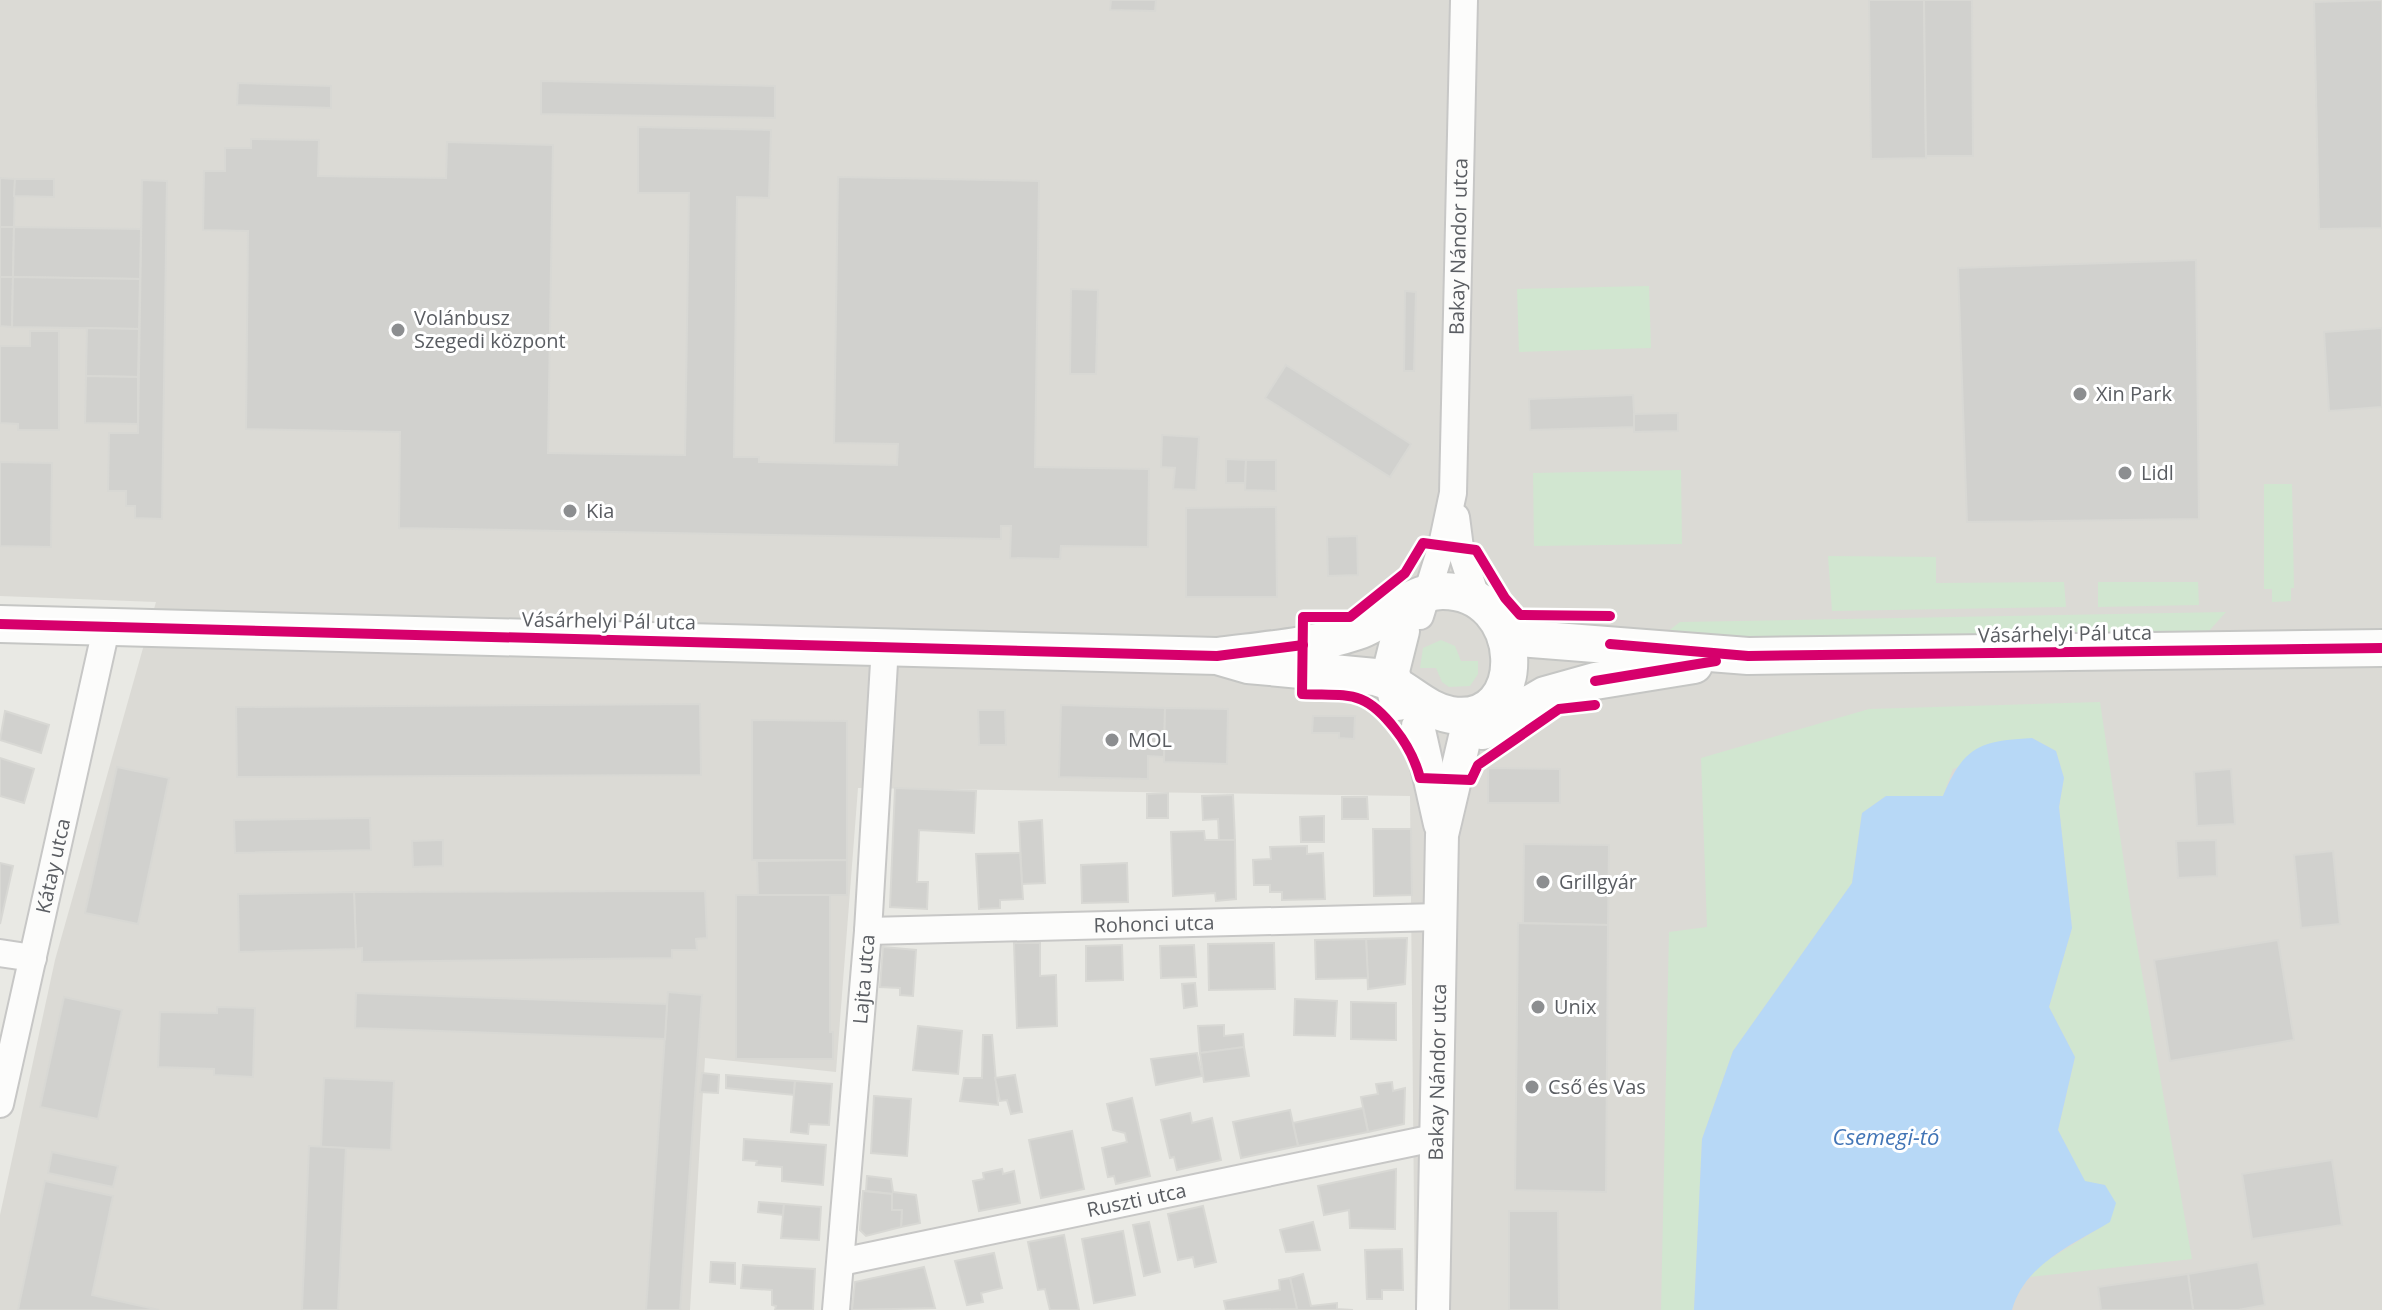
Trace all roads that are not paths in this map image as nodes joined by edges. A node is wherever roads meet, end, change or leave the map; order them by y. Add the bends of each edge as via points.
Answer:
1 (1464, 0) edge
2 (1453, 493) junction
3 (1477, 600) junction
4 (1417, 613) junction
5 (0, 624) edge
6 (106, 629) junction
7 (1507, 641) junction
8 (1303, 645) junction
9 (885, 646) junction
10 (2382, 648) edge
11 (1217, 656) junction
12 (1748, 656) junction
13 (1595, 681) junction
14 (1394, 689) junction
15 (1481, 716) junction
16 (1418, 726) junction
17 (1442, 835) junction
18 (1440, 917) junction
19 (868, 931) junction
20 (0, 953) edge
21 (33, 958) junction
22 (0, 1104) edge
23 (1434, 1138) junction
24 (841, 1262) junction
25 (836, 1310) edge
26 (1433, 1310) edge

1 - 2 street, Bakay Nándor utca
2 - 3 street, Bakay Nándor utca via 1460,548
2 - 4 street, Bakay Nándor utca
3 - 4 main road, Vásárhelyi Pál utca via 1454,592
3 - 7 main road via 1494,615
4 - 7 main road, Vásárhelyi Pál utca via 1462,619
4 - 8 main road, Vásárhelyi Pál utca via 1360,647
4 - 8 main road, Vásárhelyi Pál utca via 1406,601 1357,632
4 - 14 main road via 1391,660
5 - 6 main road, Vásárhelyi Pál utca
6 - 9 main road, Vásárhelyi Pál utca
6 - 21 street, Kátay utca
7 - 12 main road, Vásárhelyi Pál utca
7 - 15 main road via 1507,680
8 - 11 main road, Vásárhelyi Pál utca
9 - 11 main road, Vásárhelyi Pál utca
9 - 19 street, Lajta utca
10 - 12 main road, Vásárhelyi Pál utca
11 - 14 main road, Vásárhelyi Pál utca via 1256,678
12 - 13 main road, Vásárhelyi Pál utca
13 - 15 main road, Vásárhelyi Pál utca via 1525,684
13 - 15 main road, Vásárhelyi Pál utca via 1534,699 1497,724
14 - 15 main road, Vásárhelyi Pál utca via 1436,711
14 - 16 main road
15 - 16 main road via 1436,734
15 - 17 street, Bakay Nándor utca
16 - 17 street, Bakay Nándor utca
17 - 18 street, Bakay Nándor utca
18 - 19 street, Rohonci utca
18 - 23 street, Bakay Nándor utca
19 - 24 street, Lajta utca
20 - 21 street
21 - 22 street, Kátay utca
23 - 24 street, Ruszti utca
23 - 26 street, Bakay Nándor utca
24 - 25 street, Lajta utca

